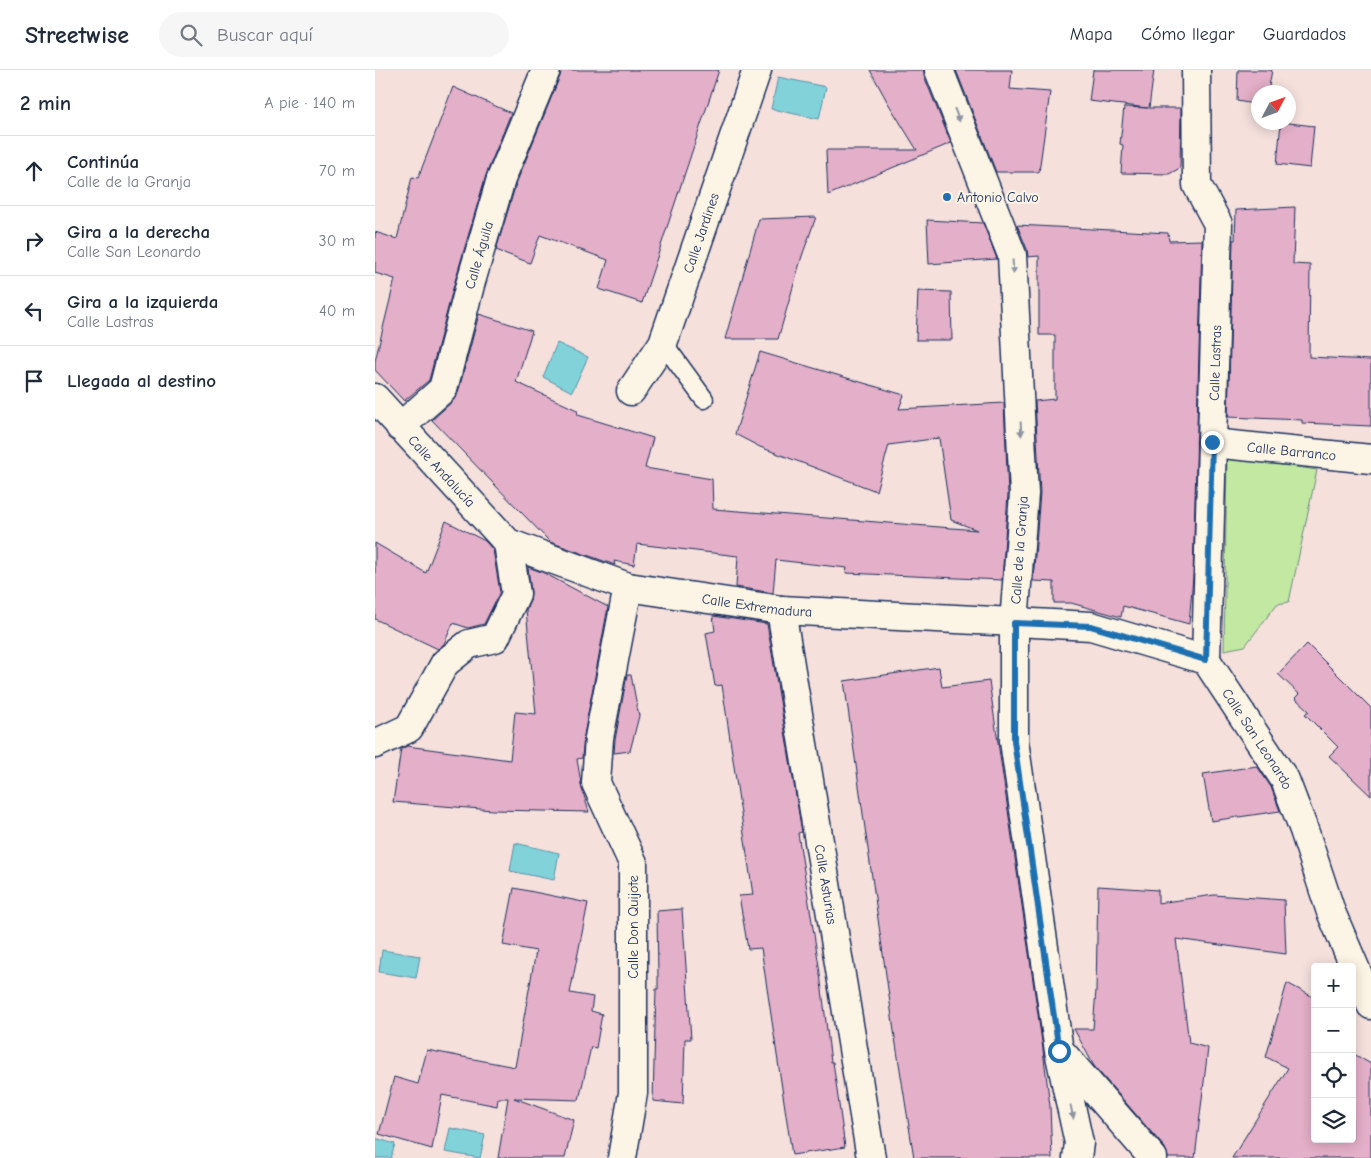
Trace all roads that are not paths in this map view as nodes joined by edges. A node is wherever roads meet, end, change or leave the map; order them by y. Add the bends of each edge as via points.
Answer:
1 (546, 70) edge
2 (757, 70) edge
3 (939, 70) edge
4 (1195, 70) edge
5 (663, 343) junction
6 (631, 391) dead end
7 (375, 398) edge
8 (703, 399) dead end
9 (400, 427) junction
10 (1212, 442) junction
11 (1371, 460) edge
12 (508, 544) junction
13 (629, 587) junction
14 (781, 610) junction
15 (1014, 623) junction
16 (1206, 660) junction
17 (375, 744) edge
18 (1371, 1005) edge
19 (1059, 1051) junction
20 (622, 1158) edge
21 (871, 1158) edge
22 (1077, 1158) edge
23 (1153, 1158) edge

1 - 9 street, Calle Águila via 501,179 443,389
2 - 5 street, Calle Jardines
3 -> 15 street, Calle de la Granja via 1012,255 1024,494
4 - 10 street, Calle Lastras via 1197,185 1218,224
5 - 6 street, Calle Jardines
5 - 8 lane
7 - 9 street, Calle Andalucía
9 - 12 street, Calle Andalucía
10 - 11 street, Calle Barranco
10 - 16 street, Calle Lastras
12 - 13 street, Calle Extremadura
12 - 17 street via 516,594 495,638 469,644 445,663 409,728
13 - 14 street, Calle Extremadura
13 - 20 street, Calle Don Quijote via 599,738 596,783 633,863 633,1093
14 - 15 street, Calle Extremadura
14 - 21 street, Calle Asturias
15 - 16 street via 1091,626
15 - 19 street, Calle de la Granja via 1014,741
16 - 18 street, Calle San Leonardo via 1285,780 1331,912
19 -> 22 street, Calle de la Granja via 1079,1144
19 - 23 street

